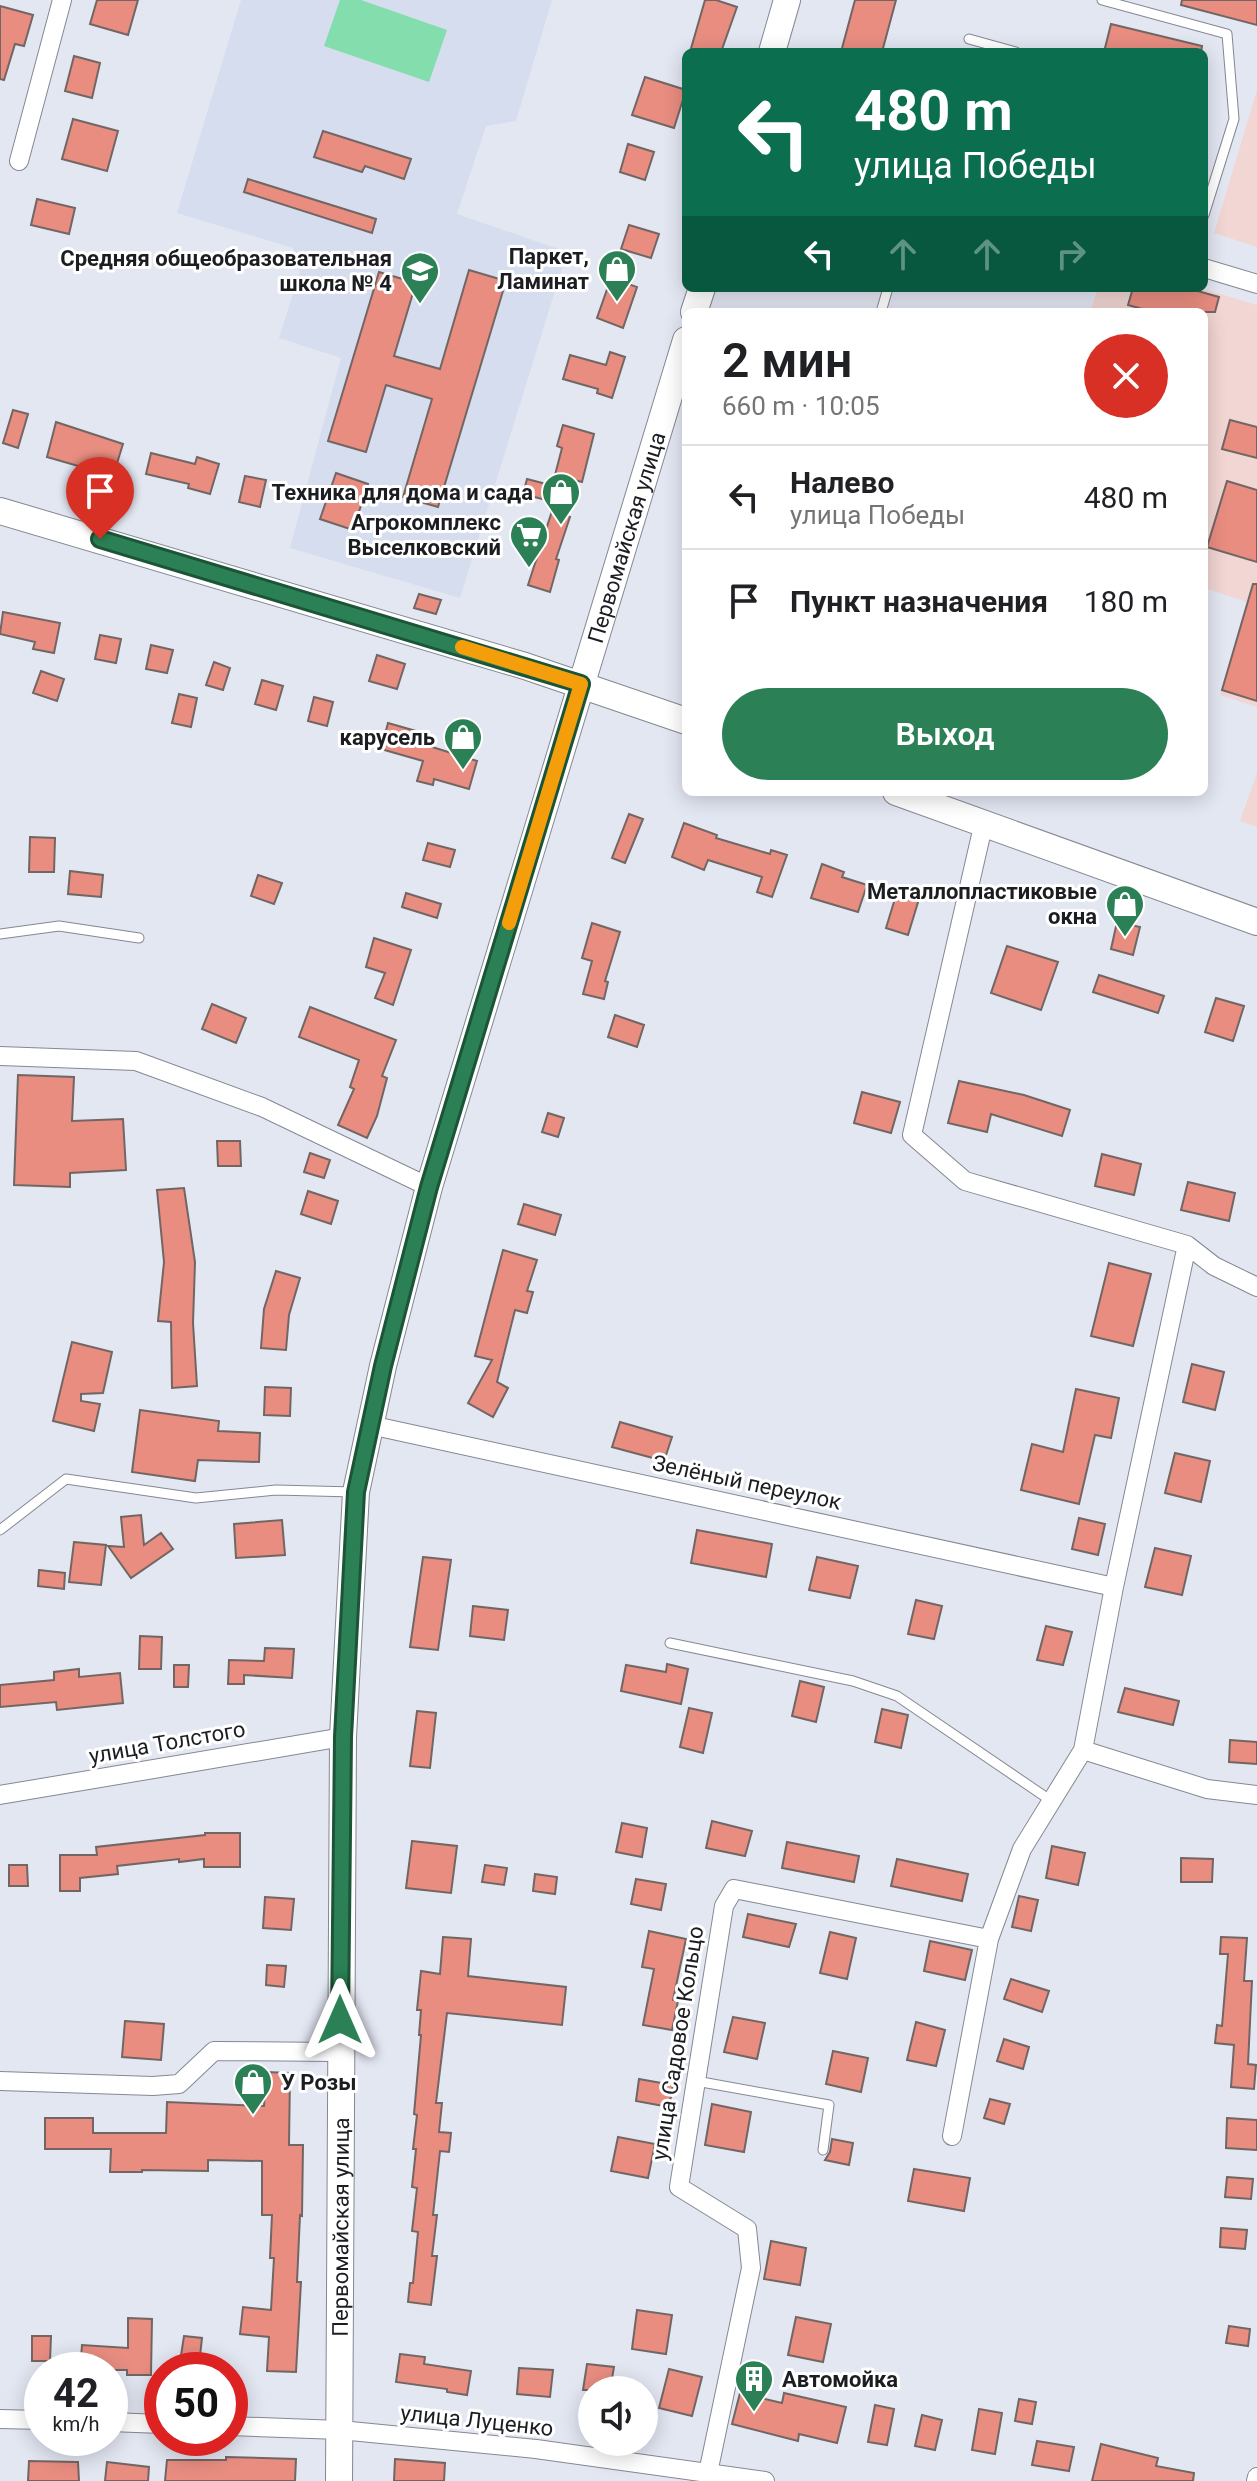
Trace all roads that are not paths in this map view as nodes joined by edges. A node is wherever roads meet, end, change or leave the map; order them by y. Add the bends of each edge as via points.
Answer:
1 (62, 0) edge
2 (787, 0) edge
3 (1102, 0) edge
4 (969, 39) dead end
5 (773, 48) edge
6 (1002, 48) edge
7 (19, 161) dead end
8 (1209, 178) edge
9 (1208, 269) edge
10 (1257, 284) edge
11 (682, 353) edge
12 (0, 511) edge
13 (581, 684) junction
14 (682, 720) edge
15 (908, 796) edge
16 (984, 822) junction
17 (1257, 922) edge
18 (0, 934) edge
19 (139, 938) dead end
20 (0, 1056) edge
21 (429, 1187) junction
22 (1187, 1245) junction
23 (1257, 1287) edge
24 (370, 1425) junction
25 (356, 1492) junction
26 (0, 1530) edge
27 (1114, 1587) junction
28 (670, 1643) dead end
29 (343, 1737) junction
30 (1083, 1750) junction
31 (0, 1795) edge
32 (1257, 1795) edge
33 (1050, 1800) junction
34 (989, 1939) junction
35 (340, 2052) junction
36 (0, 2081) edge
37 (696, 2081) junction
38 (952, 2136) dead end
39 (823, 2150) dead end
40 (0, 2419) edge
41 (24, 2420) edge
42 (248, 2427) edge
43 (340, 2430) junction
44 (708, 2473) junction
45 (339, 2481) edge
46 (765, 2481) edge

1 - 7 street
2 - 5 main road
3 - 8 lane via 1227,34 1234,119
4 - 6 lane
9 - 10 street
11 - 13 main road, Первомайская улица
12 - 13 main road
13 - 14 main road
13 - 21 main road, Первомайская улица
15 - 16 main road
16 - 17 main road
16 - 22 street via 912,1135 965,1181
18 - 19 lane via 59,926
20 - 21 street via 136,1061 262,1107
21 - 24 main road, Первомайская улица
22 - 23 street via 1214,1266
22 - 27 street
24 - 25 main road, Первомайская улица
24 - 27 street, Зелёный переулок
25 - 26 lane via 276,1490 196,1498 66,1479
25 - 29 main road, Первомайская улица
27 - 30 street
28 - 33 lane via 853,1681 897,1696
29 - 31 street, улица Толстого
29 - 35 main road, Первомайская улица
30 - 32 street via 1207,1789
30 - 33 street
33 - 34 street via 1022,1849
34 - 37 street, улица Садовое Кольцо via 734,1889 724,1906
34 - 38 street
35 - 36 street via 214,2051 179,2084
35 - 43 main road, Первомайская улица
37 - 39 lane via 829,2105
37 - 44 street, улица Садовое Кольцо via 679,2187 747,2229 751,2268
40 - 41 street
42 - 43 street, улица Луценко
43 - 44 street, улица Луценко
43 - 45 main road, Первомайская улица
44 - 46 street, улица Луценко

